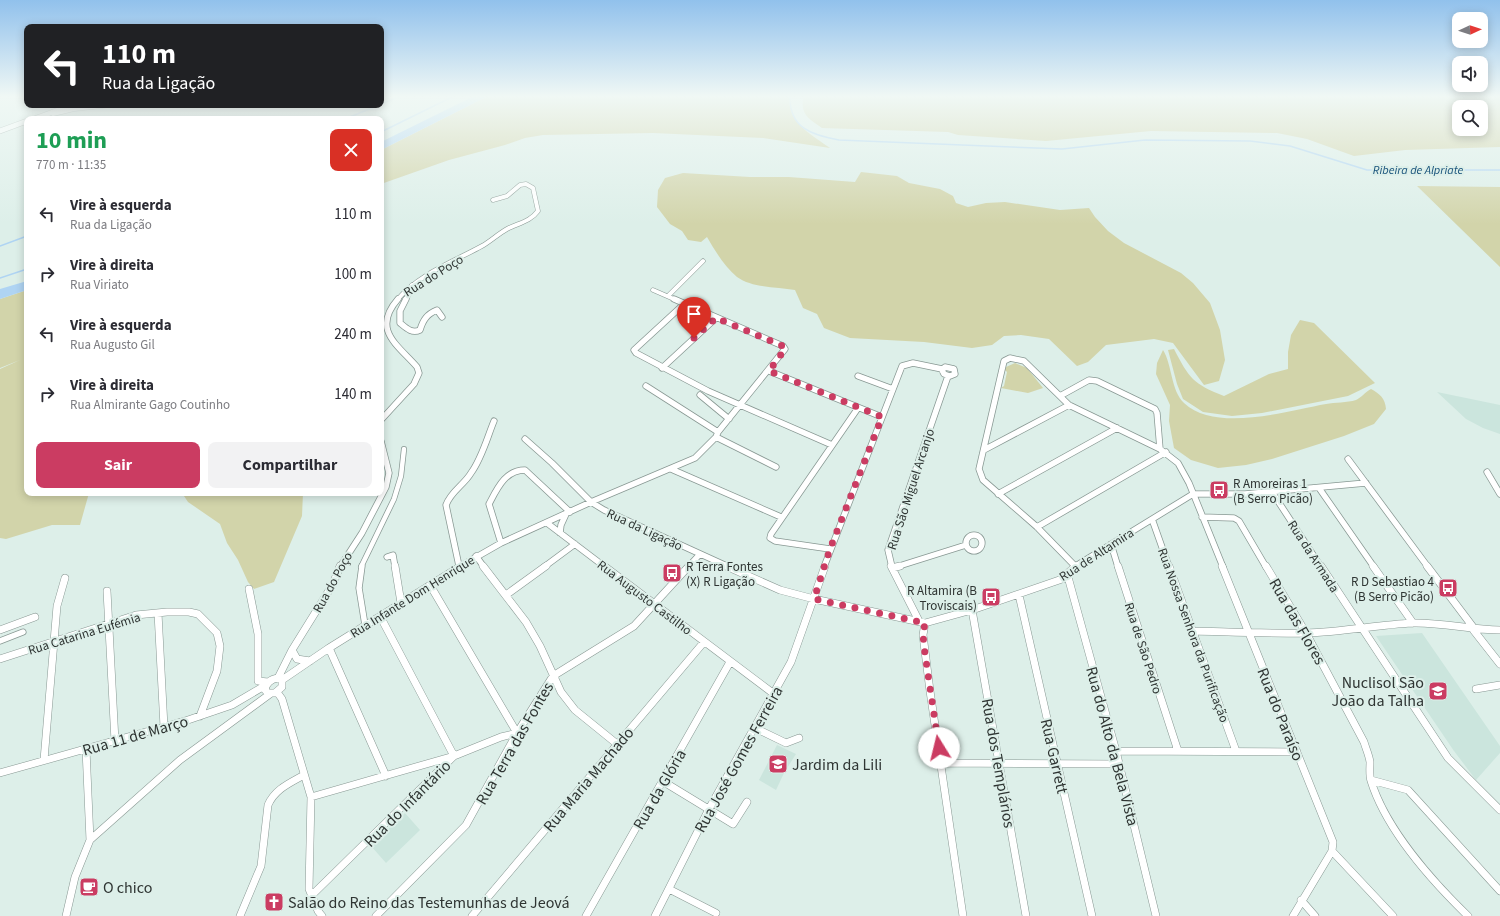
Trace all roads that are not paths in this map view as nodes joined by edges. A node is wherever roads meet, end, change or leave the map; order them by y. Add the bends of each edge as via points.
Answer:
1 (493, 200) dead end
2 (703, 261) dead end
3 (412, 285) junction
4 (653, 290) dead end
5 (668, 296) junction
6 (684, 304) junction
7 (442, 317) dead end
8 (716, 318) junction
9 (662, 368) junction
10 (942, 369) junction
11 (769, 371) junction
12 (858, 376) dead end
13 (948, 376) junction
14 (646, 386) dead end
15 (893, 390) junction
16 (700, 395) dead end
17 (1060, 396) junction
18 (740, 405) junction
19 (1069, 405) junction
20 (858, 408) junction
21 (384, 415) edge
22 (882, 417) junction
23 (729, 418) junction
24 (494, 421) dead end
25 (1117, 428) junction
26 (717, 434) junction
27 (525, 439) dead end
28 (832, 445) junction
29 (1160, 448) junction
30 (404, 449) dead end
31 (984, 450) junction
32 (384, 452) edge
33 (1166, 452) junction
34 (1348, 459) dead end
35 (776, 467) dead end
36 (670, 469) junction
37 (1487, 472) dead end
38 (1366, 483) junction
39 (1319, 488) junction
40 (384, 491) edge
41 (1272, 492) junction
42 (1500, 493) edge
43 (998, 494) junction
44 (1193, 494) junction
45 (381, 496) edge
46 (591, 502) junction
47 (568, 513) junction
48 (782, 517) junction
49 (1202, 517) junction
50 (1152, 519) junction
51 (547, 523) junction
52 (1037, 527) junction
53 (560, 533) junction
54 (501, 543) junction
55 (575, 544) junction
56 (1111, 544) junction
57 (966, 545) dead end
58 (830, 549) junction
59 (700, 554) junction
60 (476, 556) junction
61 (387, 557) dead end
62 (459, 566) junction
63 (1075, 566) junction
64 (892, 568) junction
65 (1068, 577) junction
66 (65, 578) dead end
67 (430, 585) junction
68 (249, 589) dead end
69 (107, 591) dead end
70 (506, 594) junction
71 (1019, 595) junction
72 (814, 599) junction
73 (401, 603) junction
74 (654, 604) junction
75 (972, 610) junction
76 (158, 613) junction
77 (380, 616) junction
78 (35, 617) dead end
79 (922, 622) junction
80 (109, 623) junction
81 (1413, 623) junction
82 (365, 625) junction
83 (1472, 627) junction
84 (1362, 629) junction
85 (0, 630) edge
86 (1500, 630) edge
87 (1194, 631) junction
88 (24, 632) dead end
89 (1248, 632) junction
90 (1306, 633) junction
91 (0, 641) edge
92 (54, 641) junction
93 (704, 642) junction
94 (329, 648) junction
95 (292, 650) junction
96 (0, 659) edge
97 (310, 661) junction
98 (730, 662) junction
99 (1500, 664) edge
100 (553, 676) junction
101 (280, 679) junction
102 (267, 684) junction
103 (1500, 684) edge
104 (1476, 689) dead end
105 (274, 693) junction
106 (774, 694) junction
107 (200, 716) junction
108 (164, 727) junction
109 (755, 728) junction
110 (517, 733) junction
111 (799, 738) dead end
112 (115, 741) junction
113 (617, 744) junction
114 (86, 749) junction
115 (1116, 750) junction
116 (1178, 751) junction
117 (1236, 751) junction
118 (1297, 752) junction
119 (454, 756) junction
120 (44, 760) junction
121 (432, 762) junction
122 (941, 763) junction
123 (1000, 763) junction
124 (1056, 764) junction
125 (1119, 764) junction
126 (0, 773) edge
127 (436, 774) junction
128 (304, 776) junction
129 (386, 776) junction
130 (1371, 780) junction
131 (664, 782) junction
132 (311, 797) junction
133 (747, 802) dead end
134 (709, 809) junction
135 (1500, 810) edge
136 (90, 840) junction
137 (1332, 851) junction
138 (669, 889) junction
139 (1500, 892) edge
140 (311, 896) junction
141 (1301, 900) junction
142 (716, 913) dead end
143 (66, 916) edge
144 (240, 916) edge
145 (322, 916) edge
146 (376, 916) edge
147 (472, 916) edge
148 (586, 916) edge
149 (655, 916) edge
150 (963, 916) edge
151 (1026, 916) edge
152 (1092, 916) edge
153 (1156, 916) edge
154 (1293, 916) edge
155 (1315, 916) edge
156 (1393, 916) edge
157 (1468, 916) edge

1 - 3 street, Rua do Poço via 506,197 518,186 526,184 533,188 538,211 532,217 505,230 486,244
2 - 5 street
3 - 7 street via 414,288 400,308 400,323 415,332 420,330 424,318 435,310
3 - 21 street, Rua do Poço via 394,302 388,313 387,324 389,336 395,346 414,361 420,372 417,380
4 - 5 street
5 - 6 street
6 - 8 street
6 - 9 street via 634,350
8 - 9 street
8 - 11 street, Rua Infante Dom Henrique via 783,346 785,349
9 - 18 street
10 - 13 street
10 - 13 street via 950,367 955,370 954,375
10 - 15 street, Rua José Gomes Ferreira via 913,363 902,366
11 - 18 street, Rua Infante Dom Henrique
11 - 20 street
12 - 15 street
13 - 64 street, Rua São Miguel Arcanjo via 888,550
14 - 26 street
15 - 22 street, Rua José Gomes Ferreira
16 - 23 street
17 - 19 street, Rua do Paraíso
17 - 29 street via 1089,380 1097,381 1155,409
17 - 31 street, Rua do Paraíso via 1024,361 1010,358 1004,362
18 - 23 street, Rua Infante Dom Henrique
18 - 28 street
19 - 25 street, Rua do Paraíso
19 - 31 street
20 - 22 street
20 - 28 street
22 - 58 street, Rua José Gomes Ferreira
23 - 26 street, Rua Infante Dom Henrique
24 - 62 street via 470,474 447,498 446,505
25 - 29 street, Rua do Paraíso
25 - 43 street
26 - 35 street
26 - 36 street, Rua Infante Dom Henrique via 695,458
27 - 46 street, Rua da Ligação
28 - 48 street
29 - 33 street, Rua do Paraíso
30 - 82 street via 401,476 394,499 362,561 358,575
31 - 43 street via 980,474
32 - 40 street, Rua do Poço via 389,473
33 - 44 street, Rua do Paraíso via 1178,463
33 - 52 street
34 - 38 street
36 - 46 street, Rua Infante Dom Henrique
36 - 48 street
37 - 42 street
38 - 39 street
38 - 83 street
39 - 41 street
39 - 81 street
41 - 44 street
41 - 84 street, Rua da Armada
43 - 52 street
44 - 49 street, Rua do Paraíso
44 - 50 street, Rua de Altamira
45 - 95 street, Rua do Poço via 362,533 341,563 333,584
46 - 47 street, Rua Infante Dom Henrique
46 - 59 street, Rua da Ligação
47 - 51 street, Rua Infante Dom Henrique
47 - 53 street via 561,525
47 - 54 street via 525,470 519,469 510,473 489,504
48 - 58 street via 770,538 775,541
49 - 89 street, Rua do Paraíso
49 - 90 street, Rua das Flores via 1234,518 1238,521
50 - 56 street, Rua de Altamira
50 - 87 street, Rua Nossa Senhora da Purificação
51 - 53 street, Rua Augusto Castilho
51 - 54 street, Rua Infante Dom Henrique
52 - 63 street
53 - 55 street, Rua Augusto Castilho
54 - 60 street, Rua Infante Dom Henrique
55 - 70 street
55 - 74 street, Rua Augusto Castilho
56 - 63 street, Rua de Altamira
56 - 116 street, Rua de São Pedro
57 - 64 street
58 - 72 street, Rua José Gomes Ferreira
59 - 72 street, Rua da Ligação via 780,590
59 - 74 street, Rua Terra das Fontes
60 - 62 street, Rua Infante Dom Henrique
60 - 70 street
61 - 73 street via 393,555
62 - 67 street, Rua Infante Dom Henrique
63 - 65 street, Rua de Altamira
64 - 79 street, Rua São Miguel Arcanjo
65 - 71 street, Rua de Altamira
65 - 115 street, Rua do Alto da Bela Vista
66 - 92 street via 57,606
67 - 73 street, Rua Infante Dom Henrique
67 - 110 street
68 - 102 street via 258,634 258,681
69 - 80 street
70 - 100 street via 540,646
71 - 75 street, Rua de Altamira
71 - 124 street, Rua Garrett
72 - 79 street, Rua da Ligação
72 - 106 street, Rua José Gomes Ferreira via 791,662
73 - 77 street, Rua Infante Dom Henrique
74 - 93 street, Rua Augusto Castilho
74 - 100 street, Rua Terra das Fontes via 634,626
75 - 79 street, Rua de Altamira
75 - 123 street, Rua dos Templários
76 - 80 street, Rua Catarina Eufémia via 136,615
76 - 107 street, Rua Catarina Eufémia via 198,614 216,633 220,646 217,671
76 - 108 street
77 - 82 street, Rua Infante Dom Henrique
77 - 119 street
78 - 85 street
79 - 122 street
80 - 92 street, Rua Catarina Eufémia
80 - 112 street
81 - 83 street
81 - 84 street
82 - 94 street, Rua Infante Dom Henrique
83 - 86 street
83 - 99 street
84 - 90 street
84 - 135 street, Rua da Armada via 1448,758
87 - 89 street
87 - 117 street, Rua Nossa Senhora da Purificação
88 - 91 street
89 - 90 street
89 - 118 street, Rua do Paraíso
90 - 130 street, Rua das Flores via 1364,742 1370,760
92 - 96 street, Rua Catarina Eufémia
92 - 120 street
93 - 98 street, Rua Augusto Castilho
93 - 113 street, Rua Maria Machado
94 - 97 street, Rua Infante Dom Henrique
94 - 129 street
95 - 97 street via 297,659
95 - 101 street, Rua do Poço
97 - 101 street, Rua Infante Dom Henrique
98 - 106 street, Rua Augusto Castilho
98 - 131 street, Rua da Glória
100 - 110 street, Rua Terra das Fontes
100 - 113 street via 575,710
101 - 102 street, Rua 11 de Março
101 - 105 street, Rua do Poço via 283,685
102 - 105 street via 266,692
102 - 107 street, Rua 11 de Março via 232,705
103 - 104 street
105 - 128 street via 282,699
105 - 136 street via 180,760
106 - 109 street, Rua José Gomes Ferreira
107 - 108 street, Rua 11 de Março
108 - 112 street, Rua 11 de Março
109 - 111 street via 786,744
109 - 134 street, Rua José Gomes Ferreira
110 - 119 street, Rua do Infantário
110 - 146 street, Rua Terra das Fontes via 466,825
112 - 114 street, Rua 11 de Março
113 - 147 street, Rua Maria Machado
114 - 120 street, Rua 11 de Março
114 - 136 street
115 - 116 street
115 - 125 street, Rua do Alto da Bela Vista
116 - 117 street
117 - 118 street
118 - 137 street, Rua do Paraíso via 1333,842
119 - 121 street
119 - 127 street, Rua do Infantário
120 - 126 street, Rua 11 de Março
121 - 127 street
121 - 129 street
122 - 123 street
122 - 150 street
123 - 124 street
123 - 151 street, Rua dos Templários
124 - 125 street
124 - 152 street, Rua Garrett
125 - 153 street, Rua do Alto da Bela Vista
127 - 140 street, Rua do Infantário
128 - 132 street
128 - 144 street via 277,790 270,797 261,866
129 - 132 street
130 - 139 street via 1408,790
130 - 157 street, Rua das Flores via 1396,830 1425,868
131 - 134 street
131 - 148 street, Rua da Glória
132 - 140 street via 308,889
133 - 134 street via 733,824
134 - 138 street, Rua José Gomes Ferreira
136 - 143 street via 69,892
137 - 141 street
137 - 156 street
138 - 142 street
138 - 149 street, Rua José Gomes Ferreira
140 - 145 street
141 - 154 street
141 - 155 street

